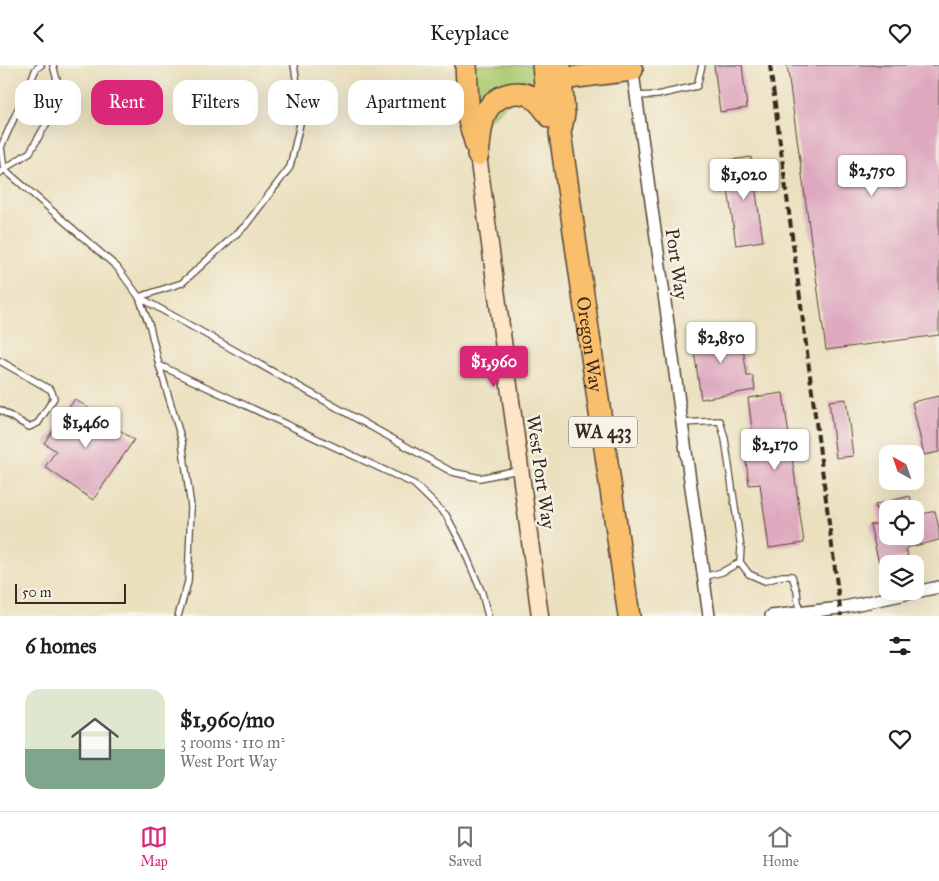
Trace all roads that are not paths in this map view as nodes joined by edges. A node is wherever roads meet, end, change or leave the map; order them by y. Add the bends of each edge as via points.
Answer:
1 (41, 65) edge
2 (53, 65) edge
3 (294, 65) edge
4 (466, 65) edge
5 (543, 65) edge
6 (702, 65) edge
7 (632, 67) edge
8 (560, 72) edge
9 (636, 96) junction
10 (555, 124) junction
11 (478, 155) junction
12 (2, 171) edge
13 (139, 297) junction
14 (0, 361) edge
15 (160, 365) junction
16 (0, 410) edge
17 (682, 423) junction
18 (520, 470) junction
19 (740, 562) junction
20 (703, 577) junction
21 (939, 587) edge
22 (799, 612) junction
23 (178, 616) edge
24 (488, 616) edge
25 (540, 616) edge
26 (629, 616) edge
27 (709, 616) edge
28 (771, 616) edge

1 - 12 lane via 36,69 1,147
2 - 12 lane via 57,80 48,121 30,152
3 - 13 lane via 302,115 290,167 245,226 182,283
4 - 11 highway via 469,121
5 - 10 highway, Oregon Way / WA 433
6 - 9 lane via 697,86 658,95
7 - 8 highway
7 - 9 street, Port Way
8 - 10 highway, Oregon Way / WA 433 via 564,114
9 - 17 street, Port Way
10 - 11 highway via 536,99 529,95 511,93 501,97 486,113
10 - 26 highway, Oregon Way / WA 433
11 - 18 street, West Port Way
12 - 13 lane via 116,267
13 - 15 lane
13 - 18 lane via 452,472 480,478
14 - 16 lane via 51,390 54,398 38,423 29,427
15 - 23 lane via 182,441 191,507 188,582
15 - 24 lane via 414,484 446,515 482,593
17 - 19 lane via 720,421 741,549
17 - 20 street, Port Way
18 - 25 street, West Port Way
19 - 20 lane via 722,572
19 - 22 lane via 749,573 764,581 792,576
20 - 27 street, Port Way
21 - 22 street
22 - 28 street

